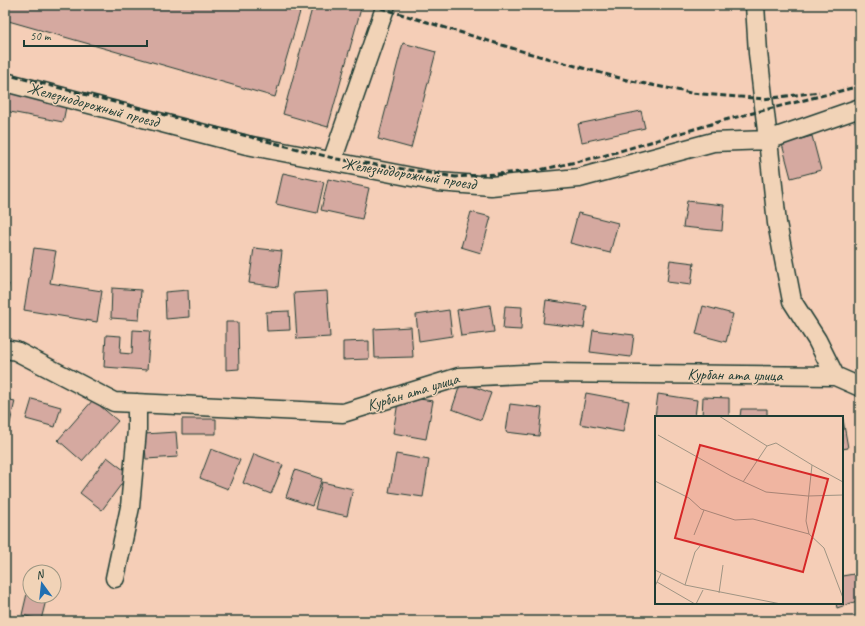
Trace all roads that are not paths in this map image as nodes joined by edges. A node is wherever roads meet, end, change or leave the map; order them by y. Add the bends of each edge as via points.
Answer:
1 (386, 5) edge
2 (755, 5) edge
3 (5, 82) edge
4 (860, 108) edge
5 (768, 140) junction
6 (332, 161) junction
7 (5, 349) edge
8 (835, 376) junction
9 (860, 387) edge
10 (137, 403) junction
11 (115, 578) dead end

1 - 6 street
2 - 5 street
3 - 6 street, Железнодорожный проезд via 247,145
4 - 5 street, Железнодорожный проезд
5 - 6 street, Железнодорожный проезд via 713,142 579,178 491,186 438,182
5 - 8 street via 777,223 792,302 817,340
7 - 10 street, Курбан ата улица via 16,351 114,402
8 - 9 street
8 - 10 street, Курбан ата улица via 544,373 460,376 343,413
10 - 11 street via 130,507

